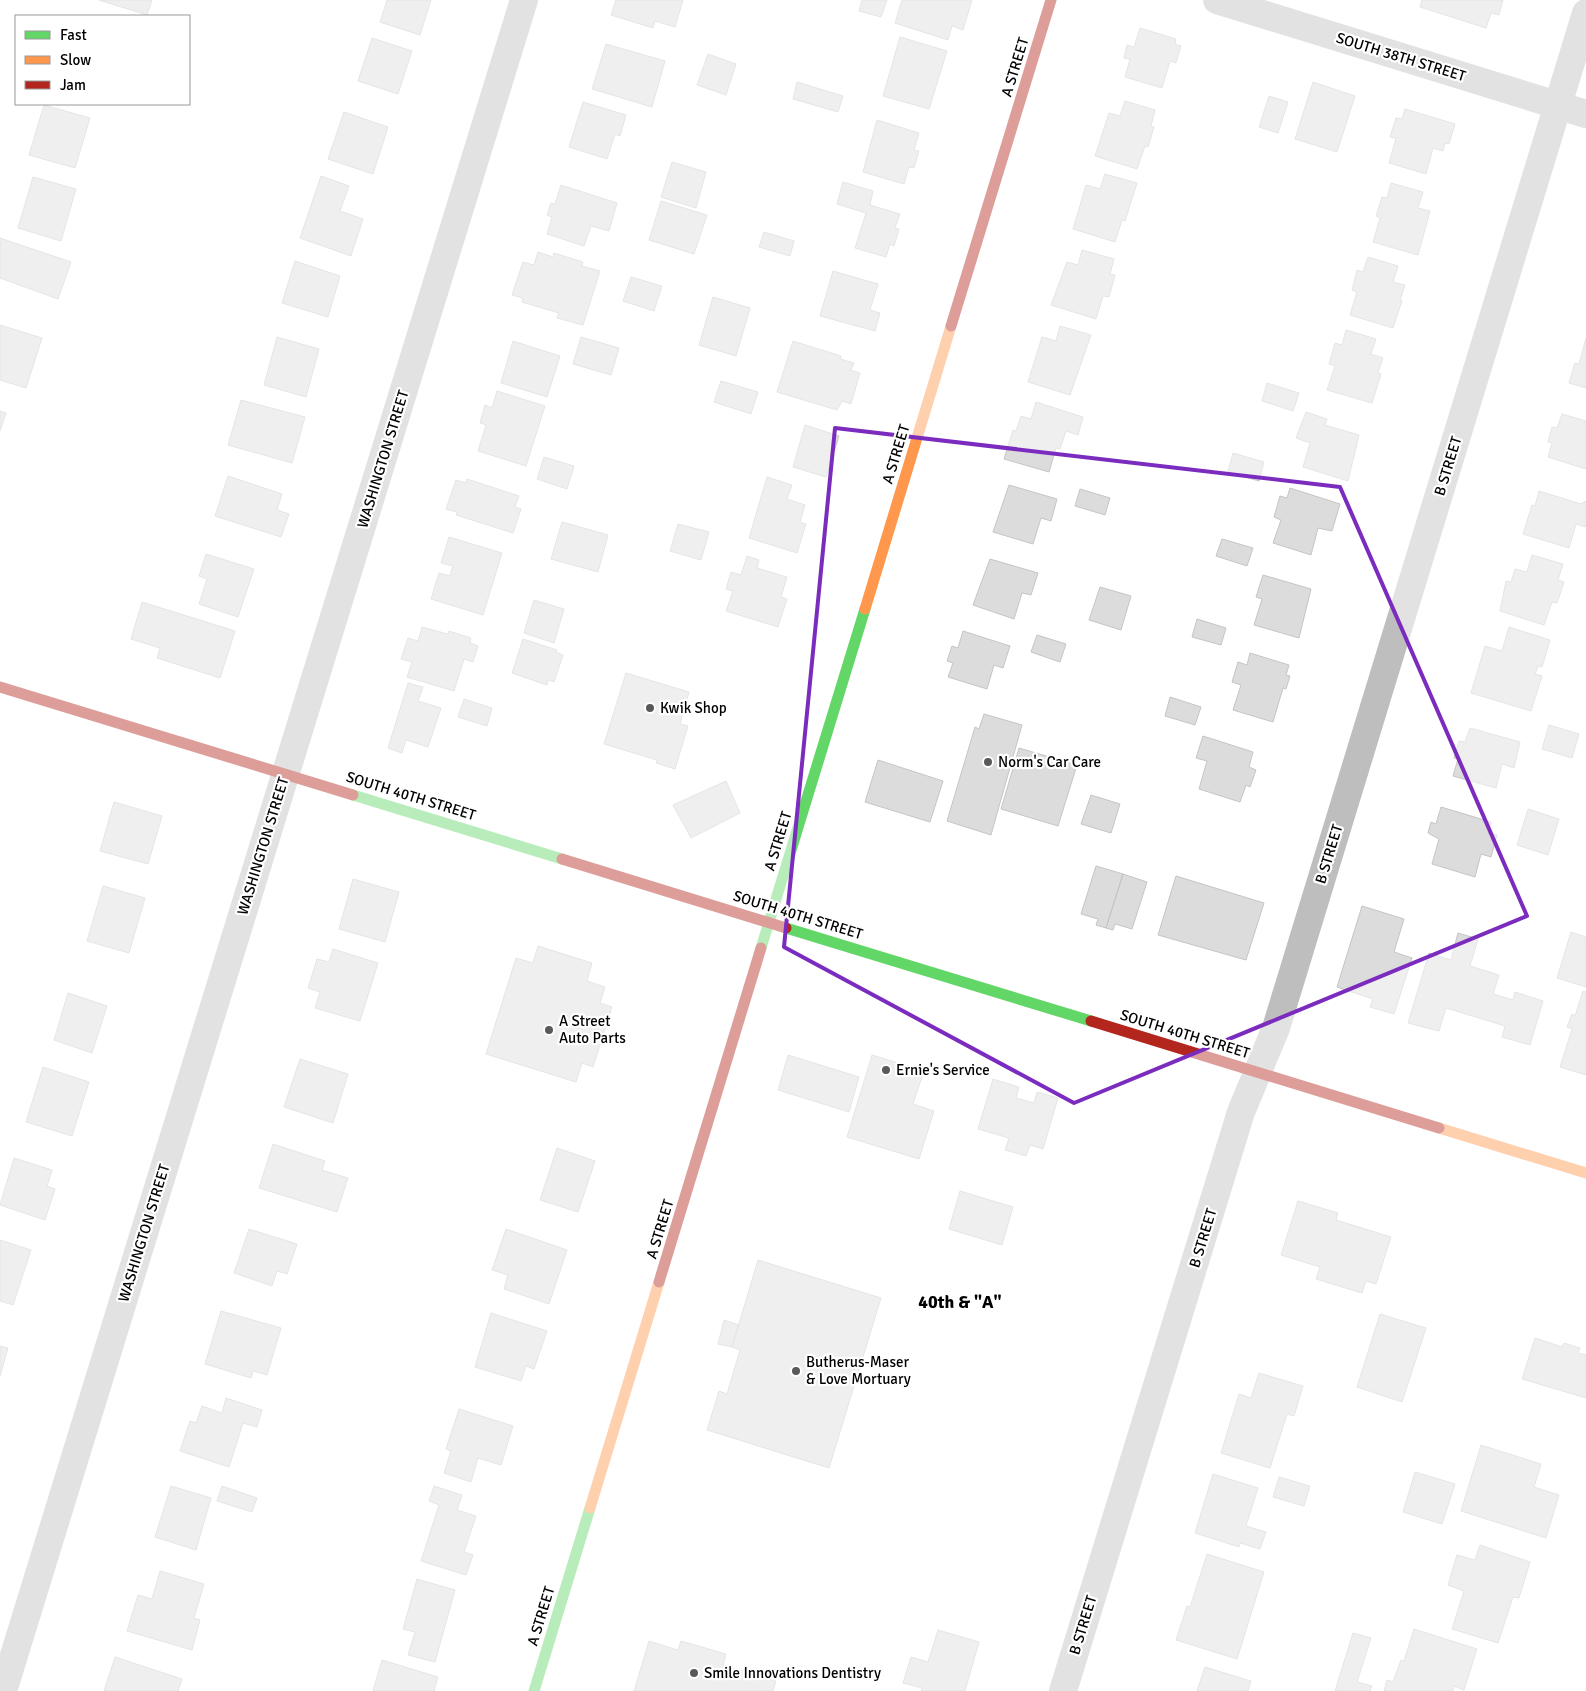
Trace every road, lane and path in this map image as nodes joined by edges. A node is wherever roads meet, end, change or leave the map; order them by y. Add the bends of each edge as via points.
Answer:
1 (524, 0) edge
2 (1051, 0) edge
3 (1217, 0) edge
4 (1586, 13) edge
5 (1558, 105) junction
6 (1586, 114) edge
7 (0, 687) edge
8 (286, 773) junction
9 (769, 922) junction
10 (1258, 1073) junction
11 (1586, 1173) edge
12 (3, 1691) edge
13 (534, 1691) edge
14 (1063, 1691) edge

1 - 8 street, WASHINGTON STREET
2 - 9 main road, A STREET
3 - 5 street, SOUTH 38TH STREET
4 - 5 street, B STREET
5 - 6 street, SOUTH 38TH STREET
5 - 10 street, B STREET via 1276,1028
7 - 8 main road, SOUTH 40TH STREET
8 - 9 main road, SOUTH 40TH STREET
8 - 12 street, WASHINGTON STREET
9 - 10 main road, SOUTH 40TH STREET
9 - 13 main road, A STREET
10 - 11 main road, SOUTH 40TH STREET
10 - 14 street, B STREET via 1242,1112

